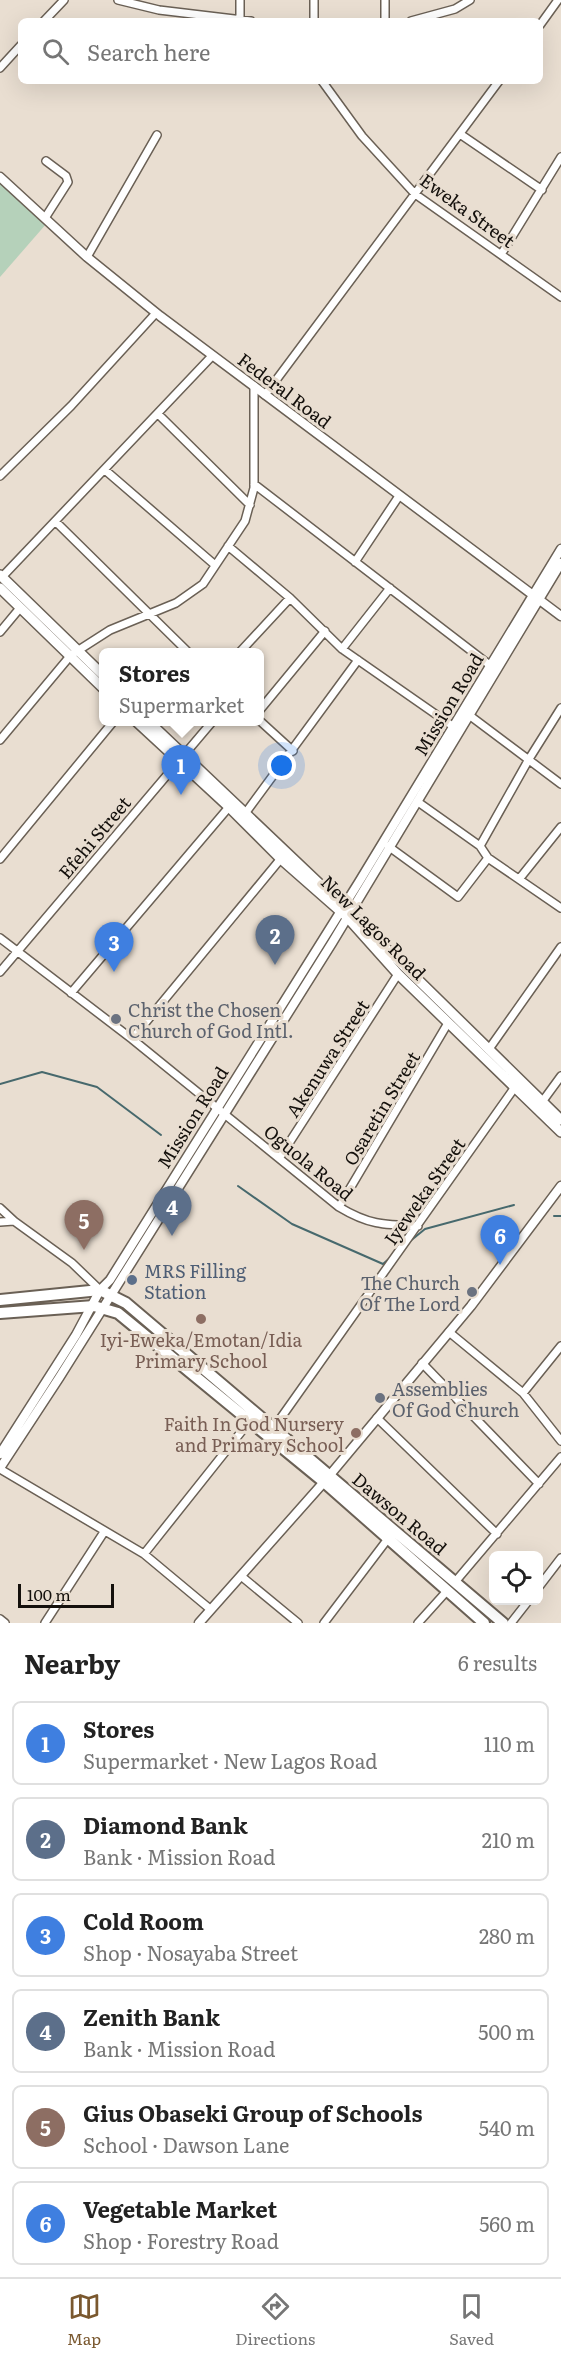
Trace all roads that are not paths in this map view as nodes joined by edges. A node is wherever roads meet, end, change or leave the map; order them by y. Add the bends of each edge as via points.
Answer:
1 (64, 0) edge
2 (118, 0) edge
3 (240, 0) edge
4 (314, 0) edge
5 (385, 0) edge
6 (455, 0) edge
7 (470, 0) edge
8 (558, 0) edge
9 (455, 9) junction
10 (47, 18) edge
11 (224, 18) edge
12 (240, 18) edge
13 (314, 18) edge
14 (385, 18) edge
15 (422, 18) edge
16 (543, 21) edge
17 (18, 48) edge
18 (2, 63) edge
19 (324, 84) edge
20 (497, 84) edge
21 (460, 134) junction
22 (157, 135) dead end
23 (561, 157) edge
24 (46, 161) dead end
25 (0, 177) edge
26 (542, 190) junction
27 (415, 194) junction
28 (45, 219) junction
29 (502, 253) junction
30 (87, 257) junction
31 (561, 297) edge
32 (156, 313) junction
33 (212, 356) junction
34 (254, 386) junction
35 (265, 396) junction
36 (158, 414) junction
37 (105, 470) junction
38 (0, 476) edge
39 (254, 484) junction
40 (399, 496) junction
41 (250, 505) junction
42 (56, 522) junction
43 (228, 546) junction
44 (561, 549) edge
45 (355, 562) junction
46 (561, 563) edge
47 (215, 565) junction
48 (1, 576) edge
49 (0, 588) edge
50 (390, 588) junction
51 (535, 597) junction
52 (290, 598) junction
53 (20, 608) junction
54 (147, 615) junction
55 (561, 616) edge
56 (325, 631) junction
57 (0, 632) edge
58 (184, 648) edge
59 (244, 648) edge
60 (342, 649) junction
61 (74, 652) junction
62 (358, 660) junction
63 (491, 666) junction
64 (99, 672) edge
65 (99, 683) edge
66 (264, 705) edge
67 (561, 708) edge
68 (469, 715) junction
69 (264, 725) edge
70 (110, 726) edge
71 (142, 726) edge
72 (153, 726) edge
73 (208, 726) edge
74 (454, 728) junction
75 (0, 740) edge
76 (293, 751) junction
77 (181, 757) junction
78 (529, 759) junction
79 (561, 784) edge
80 (418, 802) junction
81 (230, 807) junction
82 (244, 816) junction
83 (561, 827) edge
84 (388, 846) junction
85 (480, 846) junction
86 (283, 856) junction
87 (488, 858) junction
88 (0, 859) edge
89 (520, 878) junction
90 (561, 908) edge
91 (345, 912) junction
92 (0, 938) edge
93 (561, 947) edge
94 (17, 952) junction
95 (0, 972) edge
96 (398, 974) junction
97 (71, 993) junction
98 (448, 1023) junction
99 (132, 1040) junction
100 (489, 1049) junction
101 (561, 1076) edge
102 (515, 1087) junction
103 (542, 1102) junction
104 (220, 1110) junction
105 (561, 1120) edge
106 (561, 1132) edge
107 (280, 1157) junction
108 (561, 1186) edge
109 (339, 1207) junction
110 (0, 1208) edge
111 (14, 1221) junction
112 (0, 1222) edge
113 (418, 1226) junction
114 (105, 1293) junction
115 (0, 1300) edge
116 (98, 1306) junction
117 (0, 1313) edge
118 (449, 1332) junction
119 (561, 1346) edge
120 (422, 1363) junction
121 (523, 1393) junction
122 (377, 1418) junction
123 (249, 1422) junction
124 (273, 1429) junction
125 (561, 1441) edge
126 (0, 1454) edge
127 (561, 1457) edge
128 (0, 1468) edge
129 (326, 1479) junction
130 (539, 1484) junction
131 (104, 1532) junction
132 (497, 1534) junction
133 (387, 1540) junction
134 (144, 1554) junction
135 (561, 1558) edge
136 (241, 1576) junction
137 (543, 1581) edge
138 (455, 1582) junction
139 (446, 1592) junction
140 (525, 1605) edge
141 (210, 1609) junction
142 (0, 1619) edge
143 (5, 1623) edge
144 (45, 1623) edge
145 (199, 1623) edge
146 (298, 1623) edge
147 (324, 1623) edge
148 (418, 1623) edge
149 (484, 1623) edge
150 (503, 1623) edge
151 (511, 1623) edge

1 - 10 street
2 - 11 street
3 - 12 street
4 - 13 street
5 - 14 street
6 - 9 street
7 - 9 street
8 - 16 street
9 - 15 street
17 - 18 street
19 - 27 street, Eweka Street via 362,136
20 - 21 street
21 - 26 street
21 - 27 street
22 - 30 street
23 - 26 street
24 - 28 street via 68,182
25 - 28 street, Federal Road
26 - 29 street
27 - 29 street, Eweka Street
27 - 35 street
28 - 30 street, Federal Road
29 - 31 street, Eweka Street
30 - 32 street, Federal Road
32 - 33 street, Federal Road
32 - 38 street
33 - 34 street, Federal Road
33 - 36 street
34 - 35 street, Federal Road
34 - 39 street
35 - 40 street, Federal Road
36 - 37 street
36 - 41 street
37 - 42 street
37 - 47 street
39 - 41 street
39 - 45 street
40 - 45 street
40 - 51 street, Federal Road
41 - 43 street via 245,521
42 - 48 street
42 - 54 street
43 - 47 street
43 - 52 street
44 - 51 street, Mission Road
45 - 50 street
46 - 51 street, Mission Road
47 - 54 street via 203,584 176,603
48 - 61 main road
49 - 53 main road
50 - 60 street
50 - 63 street
51 - 55 street, Federal Road
51 - 63 street, Mission Road
51 - 68 street, Mission Road
52 - 56 street
52 - 59 street
53 - 57 street
53 - 61 main road
54 - 58 street
54 - 61 street via 110,630
56 - 60 street
56 - 66 street
60 - 62 street
61 - 64 main road
61 - 65 main road
61 - 75 street
62 - 74 street
62 - 76 street
63 - 74 street, Mission Road
67 - 78 street
68 - 78 street
68 - 80 street, Mission Road
69 - 76 street
70 - 88 street
71 - 77 main road, New Lagos Road
72 - 77 main road, New Lagos Road
73 - 77 street, Efehi Street
74 - 91 street, Mission Road
76 - 82 street
77 - 81 main road, New Lagos Road
77 - 82 main road, New Lagos Road
77 - 94 street, Efehi Street
78 - 79 street
78 - 85 street
80 - 84 street, Mission Road
80 - 85 street
81 - 82 main road, New Lagos Road
81 - 97 street
82 - 86 main road, New Lagos Road
83 - 89 street
84 - 87 street via 458,897
84 - 91 street, Mission Road
85 - 87 street
86 - 91 main road, New Lagos Road
86 - 99 street
87 - 89 street
89 - 90 street
91 - 96 main road, New Lagos Road
91 - 100 main road, New Lagos Road
91 - 104 street, Mission Road
92 - 94 street, Oguola Road
93 - 100 street
94 - 95 street, Efehi Street
94 - 97 street, Oguola Road
96 - 98 main road, New Lagos Road
96 - 107 street, Akenuwa Street
97 - 99 street, Oguola Road
98 - 102 main road, New Lagos Road
98 - 109 street, Osaretin Street
99 - 104 street, Oguola Road
100 - 103 main road, New Lagos Road
101 - 103 street
102 - 106 main road, New Lagos Road
102 - 113 street, Iyeweka Street
103 - 105 main road, New Lagos Road
104 - 107 street, Oguola Road
104 - 114 street, Mission Road
107 - 109 street, Oguola Road
108 - 118 street via 518,1248
109 - 113 street, Oguola Road via 361,1221
110 - 111 street
111 - 112 street
111 - 114 street via 72,1263
113 - 124 street, Iyeweka Street
114 - 115 highway
114 - 116 street, Mission Road
114 - 124 highway, Dawson Road via 127,1304
116 - 117 highway
116 - 123 highway, Dawson Road via 118,1313 147,1335
116 - 126 street, Mission Road
116 - 128 street, Mission Road
118 - 120 street
118 - 121 street
119 - 121 street
120 - 122 street
120 - 130 street
121 - 125 street
122 - 129 street
122 - 132 street
123 - 129 highway, Dawson Road
123 - 134 street
124 - 129 highway, Dawson Road
127 - 130 street
128 - 131 street
129 - 133 highway, Dawson Road
129 - 136 street
129 - 138 highway, Dawson Road
130 - 132 street
131 - 134 street
131 - 144 street
132 - 138 street
133 - 139 highway, Dawson Road
133 - 147 street
134 - 141 street
135 - 137 street
136 - 141 street
136 - 146 street
138 - 150 highway, Dawson Road
139 - 148 street
139 - 149 highway, Dawson Road
140 - 151 street
141 - 145 street
142 - 143 street

